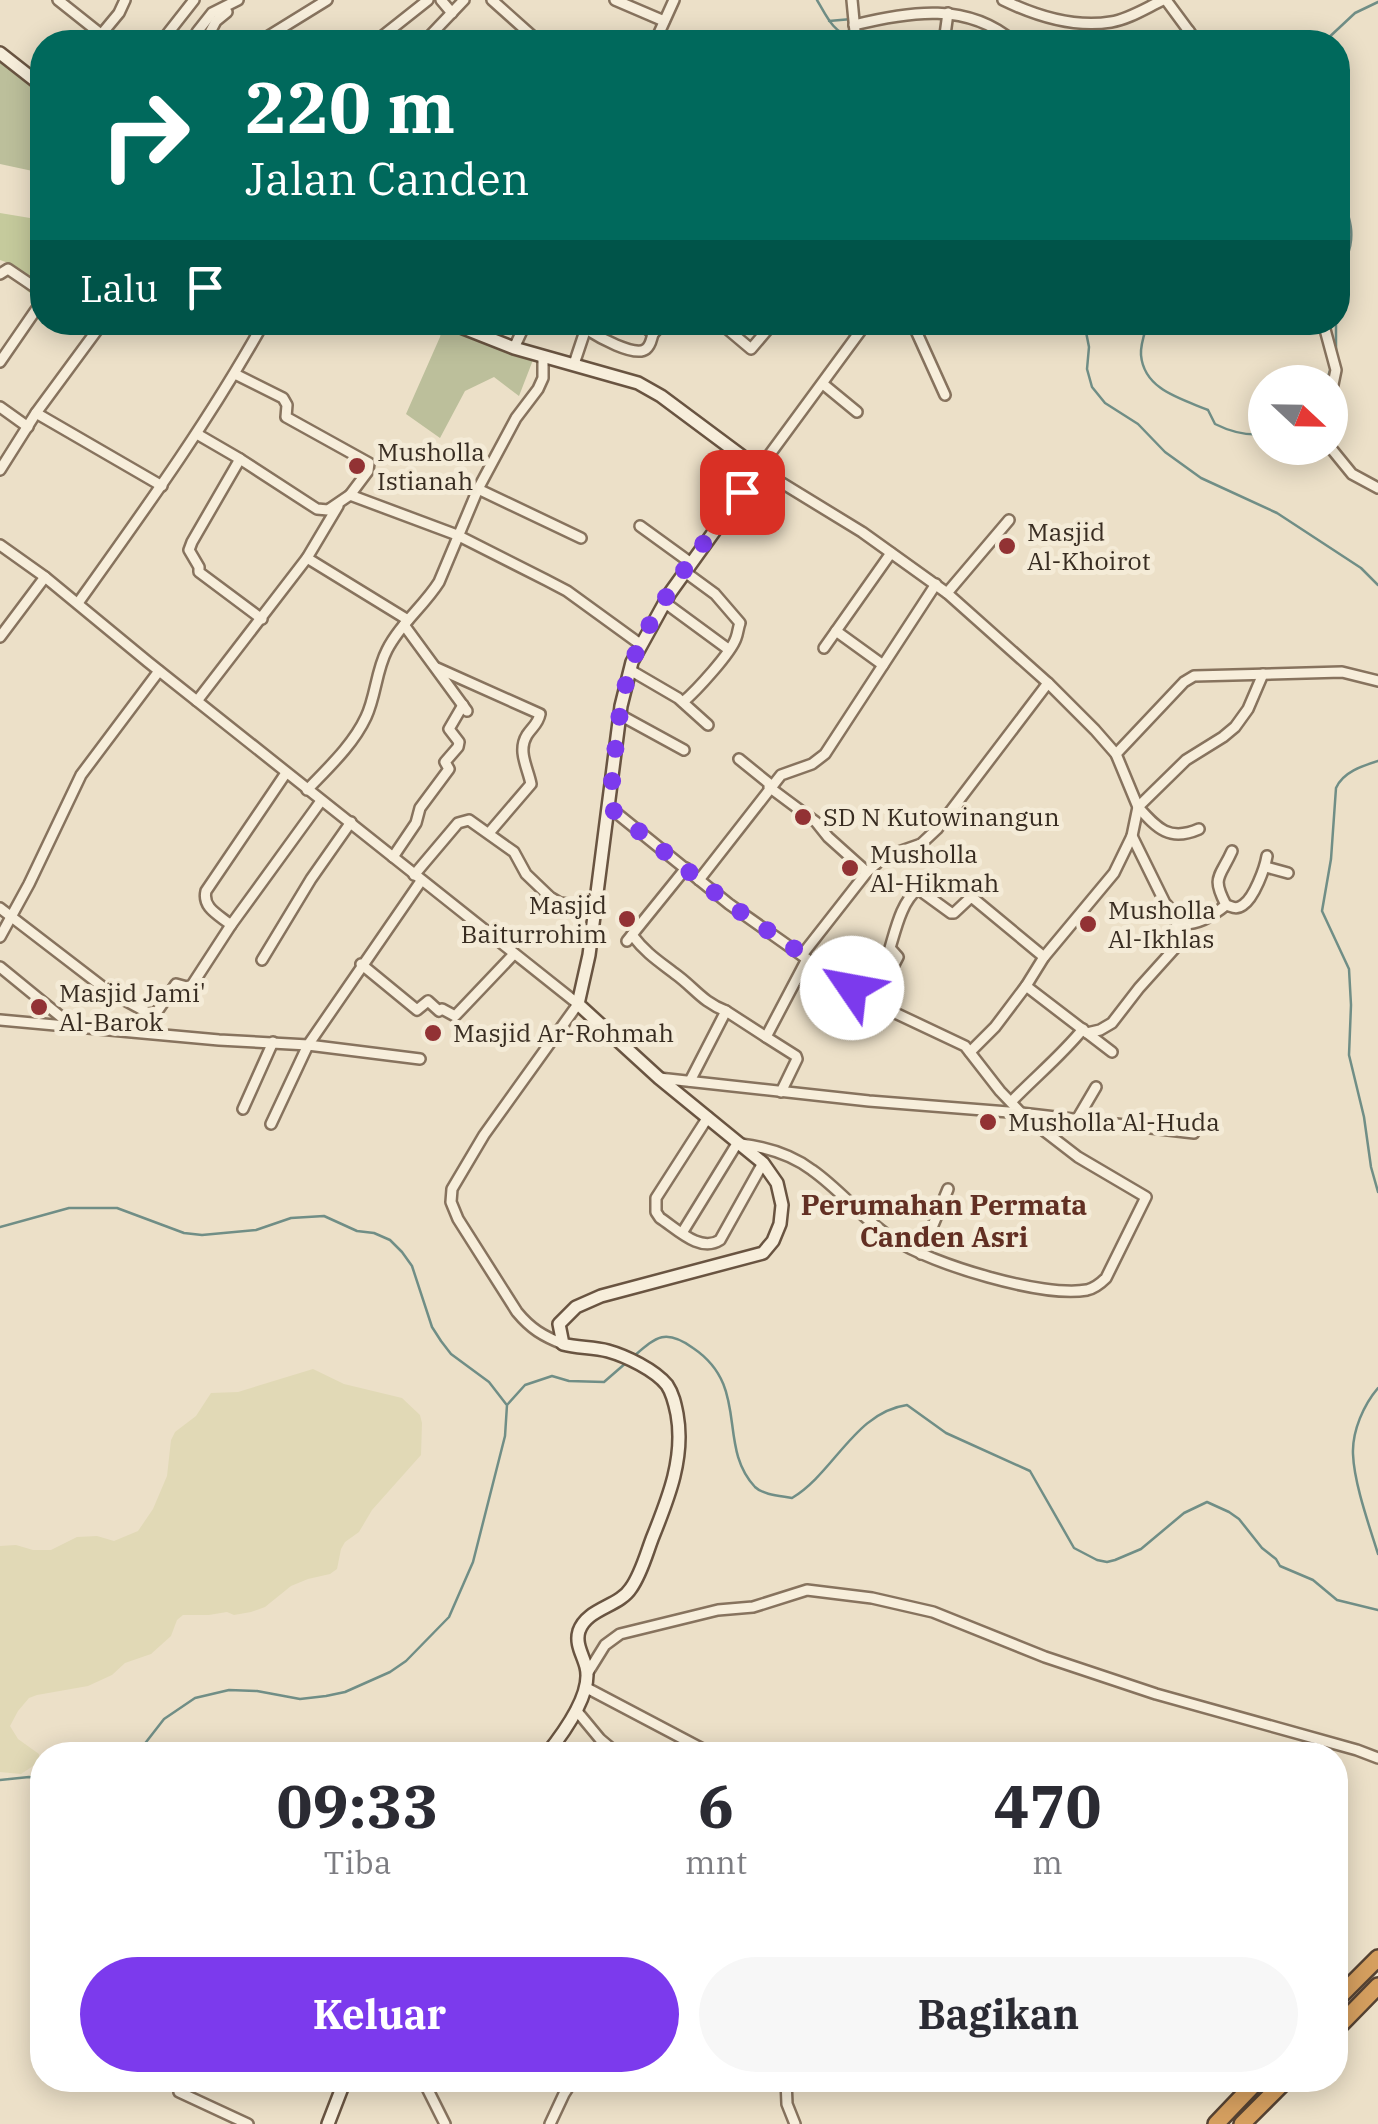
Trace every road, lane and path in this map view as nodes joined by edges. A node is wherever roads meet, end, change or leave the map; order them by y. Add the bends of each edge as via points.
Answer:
1 (58, 0) edge
2 (126, 0) edge
3 (194, 0) edge
4 (238, 0) edge
5 (326, 0) edge
6 (428, 0) edge
7 (441, 0) edge
8 (464, 0) edge
9 (492, 0) edge
10 (616, 0) edge
11 (674, 0) edge
12 (852, 0) edge
13 (1004, 0) edge
14 (1165, 0) edge
15 (227, 12) dead end
16 (452, 13) junction
17 (948, 13) junction
18 (210, 21) junction
19 (664, 21) junction
20 (854, 22) junction
21 (90, 30) edge
22 (105, 30) edge
23 (170, 30) edge
24 (199, 30) edge
25 (208, 30) edge
26 (278, 30) edge
27 (390, 30) edge
28 (436, 30) edge
29 (526, 30) edge
30 (660, 30) edge
31 (855, 30) edge
32 (946, 30) edge
33 (998, 30) edge
34 (1187, 30) edge
35 (0, 53) edge
36 (30, 77) edge
37 (0, 274) edge
38 (30, 284) edge
39 (30, 318) edge
40 (93, 335) edge
41 (257, 335) edge
42 (481, 335) edge
43 (520, 335) edge
44 (584, 335) edge
45 (604, 335) edge
46 (653, 335) edge
47 (734, 335) edge
48 (763, 335) edge
49 (857, 335) edge
50 (918, 335) edge
51 (1326, 335) edge
52 (514, 348) junction
53 (543, 356) junction
54 (0, 362) edge
55 (574, 364) junction
56 (1336, 365) edge
57 (235, 374) junction
58 (823, 384) junction
59 (945, 395) dead end
60 (0, 407) edge
61 (857, 412) dead end
62 (36, 413) junction
63 (28, 426) junction
64 (197, 434) junction
65 (240, 458) junction
66 (1345, 465) edge
67 (0, 470) edge
68 (759, 470) junction
69 (162, 486) junction
70 (1378, 488) edge
71 (478, 489) junction
72 (350, 495) junction
73 (340, 504) junction
74 (1009, 520) dead end
75 (640, 526) dead end
76 (457, 536) junction
77 (581, 538) dead end
78 (0, 544) edge
79 (891, 553) junction
80 (307, 558) junction
81 (688, 568) junction
82 (44, 577) junction
83 (936, 584) junction
84 (948, 593) junction
85 (664, 602) junction
86 (78, 603) junction
87 (262, 619) junction
88 (406, 623) junction
89 (836, 631) junction
90 (0, 637) edge
91 (640, 644) junction
92 (824, 648) dead end
93 (728, 649) junction
94 (883, 664) junction
95 (437, 668) junction
96 (630, 670) junction
97 (159, 671) junction
98 (1262, 674) junction
99 (1378, 681) edge
100 (1048, 683) junction
101 (196, 701) junction
102 (683, 702) junction
103 (620, 715) junction
104 (708, 725) dead end
105 (684, 750) dead end
106 (1116, 754) junction
107 (739, 759) dead end
108 (286, 773) junction
109 (770, 786) junction
110 (308, 790) junction
111 (321, 800) junction
112 (609, 807) junction
113 (1138, 807) junction
114 (350, 822) junction
115 (1199, 829) dead end
116 (489, 833) junction
117 (1132, 836) junction
118 (1232, 851) dead end
119 (393, 858) junction
120 (686, 868) junction
121 (867, 872) junction
122 (1288, 873) dead end
123 (418, 878) junction
124 (699, 880) junction
125 (1226, 905) junction
126 (596, 907) junction
127 (0, 908) edge
128 (10, 917) junction
129 (1177, 918) junction
130 (231, 925) junction
131 (0, 936) edge
132 (513, 955) junction
133 (805, 957) junction
134 (1044, 957) junction
135 (262, 960) dead end
136 (362, 964) junction
137 (0, 967) edge
138 (1026, 986) junction
139 (874, 1003) junction
140 (578, 1004) junction
141 (726, 1011) junction
142 (154, 1016) junction
143 (0, 1020) edge
144 (71, 1025) junction
145 (1085, 1031) junction
146 (147, 1032) junction
147 (766, 1037) junction
148 (274, 1042) junction
149 (308, 1044) junction
150 (970, 1052) junction
151 (1112, 1052) dead end
152 (420, 1059) dead end
153 (659, 1078) junction
154 (690, 1082) junction
155 (1096, 1087) dead end
156 (780, 1092) junction
157 (1010, 1102) junction
158 (243, 1109) dead end
159 (1021, 1112) junction
160 (708, 1117) junction
161 (1076, 1121) junction
162 (272, 1124) dead end
163 (1194, 1133) dead end
164 (739, 1143) junction
165 (764, 1164) junction
166 (948, 1189) dead end
167 (682, 1232) junction
168 (921, 1254) junction
169 (562, 1344) junction
170 (586, 1680) junction
171 (576, 1710) junction
172 (556, 1742) edge
173 (603, 1742) edge
174 (692, 1742) edge
175 (1328, 1742) edge
176 (1348, 1747) edge
177 (1378, 1758) edge
178 (1378, 1958) edge
179 (1378, 1986) edge
180 (1348, 1988) edge
181 (1348, 2017) edge
182 (179, 2092) dead end
183 (340, 2092) edge
184 (429, 2092) edge
185 (565, 2092) edge
186 (786, 2092) edge
187 (1247, 2092) edge
188 (1274, 2092) edge
189 (228, 2120) edge
190 (248, 2124) edge
191 (328, 2124) edge
192 (445, 2124) edge
193 (550, 2124) edge
194 (794, 2124) edge
195 (1216, 2124) edge
196 (1242, 2124) edge

1 - 21 street
2 - 22 street
3 - 23 street
4 - 18 street via 214,11
5 - 26 street
6 - 27 street
7 - 16 street
8 - 16 street
9 - 29 street
10 - 19 street
11 - 19 street
12 - 20 street
13 - 14 street via 1034,14 1093,23
14 - 34 street
15 - 18 street
16 - 28 street
17 - 20 street
17 - 32 street
17 - 33 street
18 - 24 street
18 - 25 street
19 - 30 street
20 - 31 street
35 - 36 street
37 - 38 street via 8,269
39 - 54 street
40 - 62 street
41 - 57 street
42 - 52 street
43 - 52 street
44 - 55 street
45 - 46 street via 637,352
47 - 48 street via 751,349
49 - 58 street
50 - 59 street
51 - 56 street
52 - 53 street
53 - 55 street
53 - 71 street via 538,389
55 - 68 street via 650,390
57 - 64 street
57 - 72 street via 283,398 286,417 369,463
58 - 61 street
58 - 68 street
60 - 63 street
62 - 63 street
62 - 69 street
63 - 67 street
64 - 65 street
64 - 69 street
65 - 73 street via 318,510
65 - 87 street via 189,550 198,572
66 - 70 street
68 - 79 street
68 - 81 street
69 - 86 street
71 - 76 street
71 - 77 street
72 - 73 street
72 - 76 street
73 - 80 street
74 - 84 street
75 - 81 street
76 - 88 street via 439,582
76 - 91 street via 566,591
78 - 82 street
79 - 83 street
79 - 89 street
80 - 87 street
80 - 88 street
81 - 85 street
81 - 93 street via 740,623
82 - 86 street
82 - 90 street
83 - 84 street
83 - 94 street
84 - 100 street
85 - 91 street
85 - 93 street
86 - 97 street
87 - 101 street
88 - 95 street
88 - 110 street via 385,653 366,718
89 - 92 street
89 - 94 street
91 - 96 street
93 - 102 street
94 - 109 street via 819,761
95 - 116 street via 540,714 524,741 530,784
95 - 119 street via 465,708 449,730 459,742
96 - 102 street
96 - 103 street
97 - 101 street
97 - 128 street via 81,776
98 - 99 street via 1342,672
98 - 106 street via 1194,676
98 - 113 street via 1234,727 1186,760
100 - 106 street
100 - 121 street via 926,840 884,857
101 - 108 street
102 - 104 street
103 - 105 street
103 - 112 street
106 - 113 street
107 - 109 street
108 - 110 street
108 - 130 street via 206,892 206,905
109 - 121 street
109 - 124 street
110 - 111 street
111 - 114 street
111 - 130 street
112 - 120 street
112 - 126 street
113 - 115 street via 1166,832
113 - 117 street
114 - 119 street
114 - 135 street
116 - 123 street via 472,821 460,822
116 - 126 street via 514,852 550,898
117 - 129 street
117 - 134 street via 1114,874
118 - 125 street via 1217,881
119 - 123 street
120 - 124 street
120 - 141 street via 630,938
121 - 133 street
122 - 125 street via 1266,861 1245,904
123 - 132 street
123 - 136 street
124 - 133 street
125 - 129 street via 1192,924
126 - 140 street
127 - 128 street
128 - 131 street
128 - 142 street via 108,991
129 - 145 street via 1174,948 1112,1023
130 - 142 street via 192,985 176,984
132 - 136 street via 455,1016 428,1001 417,1010
132 - 140 street
133 - 139 street
133 - 147 street
134 - 138 street
134 - 139 street via 974,899 951,913 918,888 898,921 890,948 898,957
136 - 149 street
137 - 144 street
138 - 145 street
138 - 150 street
139 - 150 street
140 - 153 street
140 - 169 street via 484,1135 451,1195 458,1218 528,1326
141 - 147 street
141 - 154 street
142 - 146 street
143 - 144 street
144 - 146 street
145 - 151 street
145 - 157 street
146 - 148 street
147 - 156 street via 797,1059
148 - 149 street
148 - 158 street
149 - 152 street
149 - 162 street
150 - 157 street
153 - 154 street
153 - 160 street
154 - 156 street
155 - 161 street
156 - 159 street
157 - 159 street
159 - 161 street
159 - 168 street via 1146,1197 1106,1278 1090,1290 1022,1285
160 - 164 street
160 - 167 street via 656,1198 660,1218
161 - 163 street
164 - 165 street
164 - 167 street
164 - 168 street via 813,1170 870,1223
165 - 167 street via 720,1240 702,1245
165 - 169 street via 782,1205 774,1241 762,1252 576,1306 559,1324
166 - 168 street
169 - 170 street via 607,1351 666,1384 679,1428 670,1492 628,1592 578,1632
170 - 171 street
170 - 174 street
170 - 175 street via 620,1634 808,1590 933,1612 1156,1694
171 - 172 street
171 - 173 street
176 - 177 street
178 - 180 highway
179 - 181 highway
182 - 189 street
183 - 191 street
184 - 192 street
185 - 193 street
186 - 194 street
187 - 195 highway
188 - 196 highway
189 - 190 street

